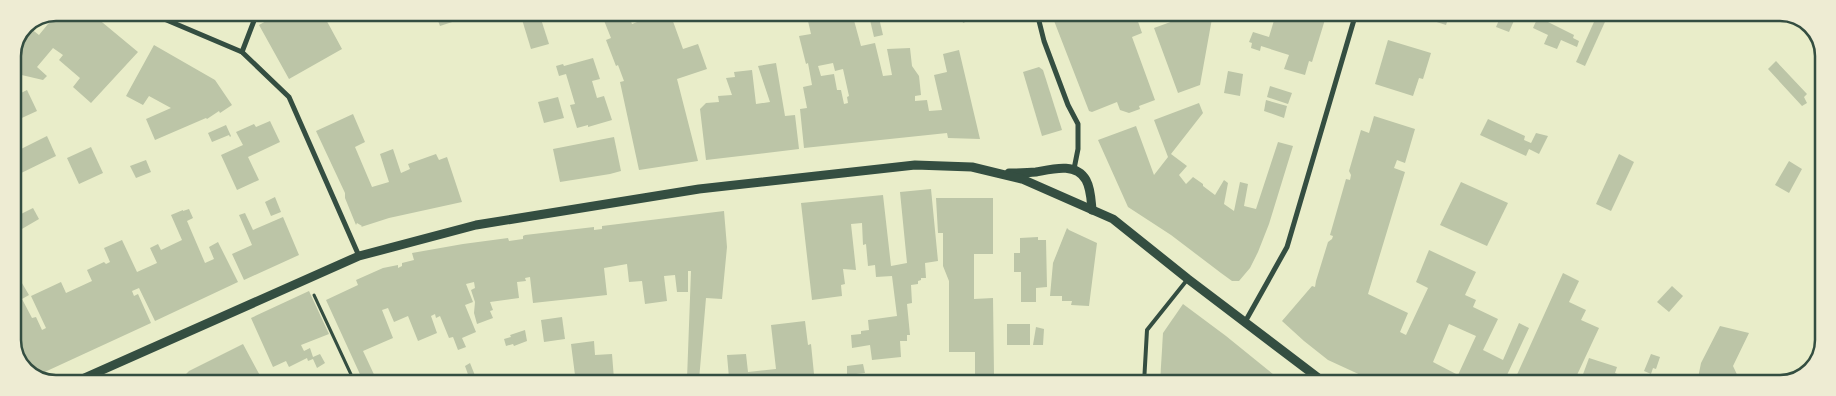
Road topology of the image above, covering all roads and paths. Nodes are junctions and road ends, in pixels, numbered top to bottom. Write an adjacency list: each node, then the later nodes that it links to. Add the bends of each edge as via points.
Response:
1 (171, 21): 5 (street)
2 (255, 21): 5 (street)
3 (1039, 21): 6 (street, via 1068,105 1078,124)
4 (1354, 21): 12 (street, via 1287,247)
5 (242, 52): 9 (street, via 289,97)
6 (1074, 169): 7 (street); 8 (street, via 1085,179)
7 (999, 174): 8 (street, via 1022,179); 9 (street, via 972,167 915,165 698,189 476,225)
8 (1092, 210): 11 (street, via 1113,219)
9 (359, 256): 10 (street)
10 (307, 279): 13 (street); 14 (path)
11 (1188, 279): 12 (street); 15 (lane, via 1147,330)
12 (1245, 322): 16 (street)
13 (91, 375)
14 (351, 375)
15 (1144, 375)
16 (1315, 375)

